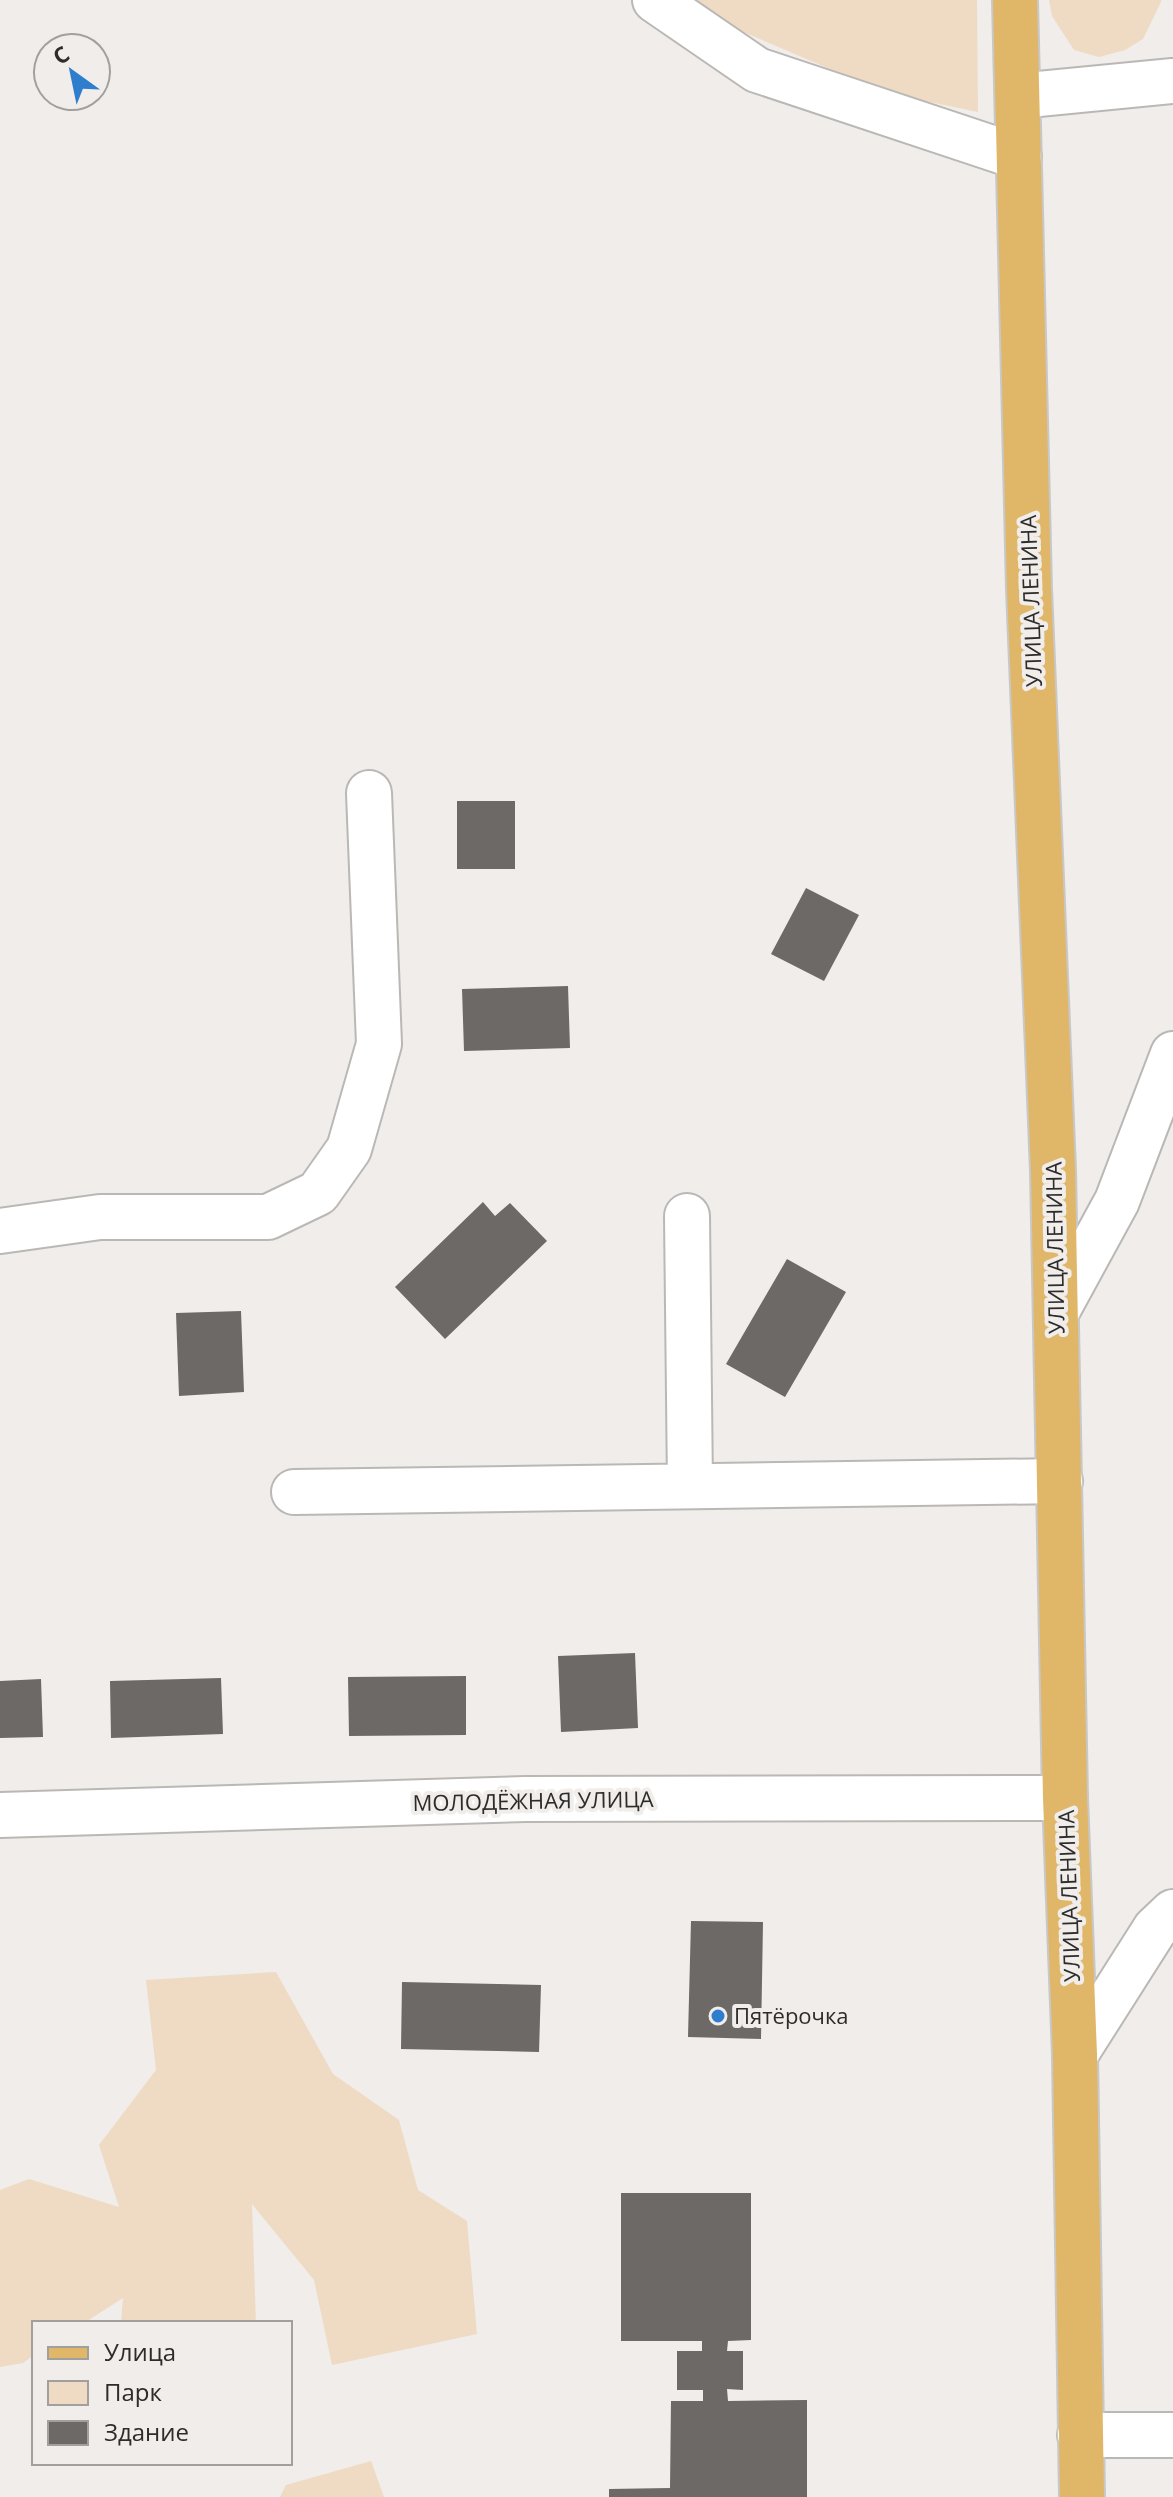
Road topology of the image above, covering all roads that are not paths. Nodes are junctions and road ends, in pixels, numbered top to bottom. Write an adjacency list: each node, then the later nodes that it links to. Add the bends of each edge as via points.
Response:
1 (655, 0): 5 (street, via 757,70)
2 (1015, 0): 4 (main road, УЛИЦА ЛЕНИНА)
3 (1173, 81): 4 (street)
4 (1018, 96): 5 (main road, УЛИЦА ЛЕНИНА)
5 (1019, 157): 10 (main road, УЛИЦА ЛЕНИНА, via 1029,589)
6 (369, 793): 9 (street, via 379,1044 349,1149 318,1193 268,1217 100,1217)
7 (1173, 1054): 10 (street, via 1117,1201)
8 (687, 1216): 12 (street)
9 (0, 1231)
10 (1057, 1311): 11 (main road, УЛИЦА ЛЕНИНА)
11 (1060, 1481): 12 (street); 14 (main road, УЛИЦА ЛЕНИНА)
12 (690, 1486): 13 (street)
13 (294, 1492)
14 (1065, 1798): 15 (street, МОЛОДЁЖНАЯ УЛИЦА, via 525,1799); 17 (main road, УЛИЦА ЛЕНИНА)
15 (0, 1815)
16 (1173, 1912): 17 (street, via 1155,1929)
17 (1075, 2055): 18 (main road, УЛИЦА ЛЕНИНА)
18 (1080, 2435): 19 (street); 20 (main road, УЛИЦА ЛЕНИНА)
19 (1173, 2435)
20 (1082, 2497)

